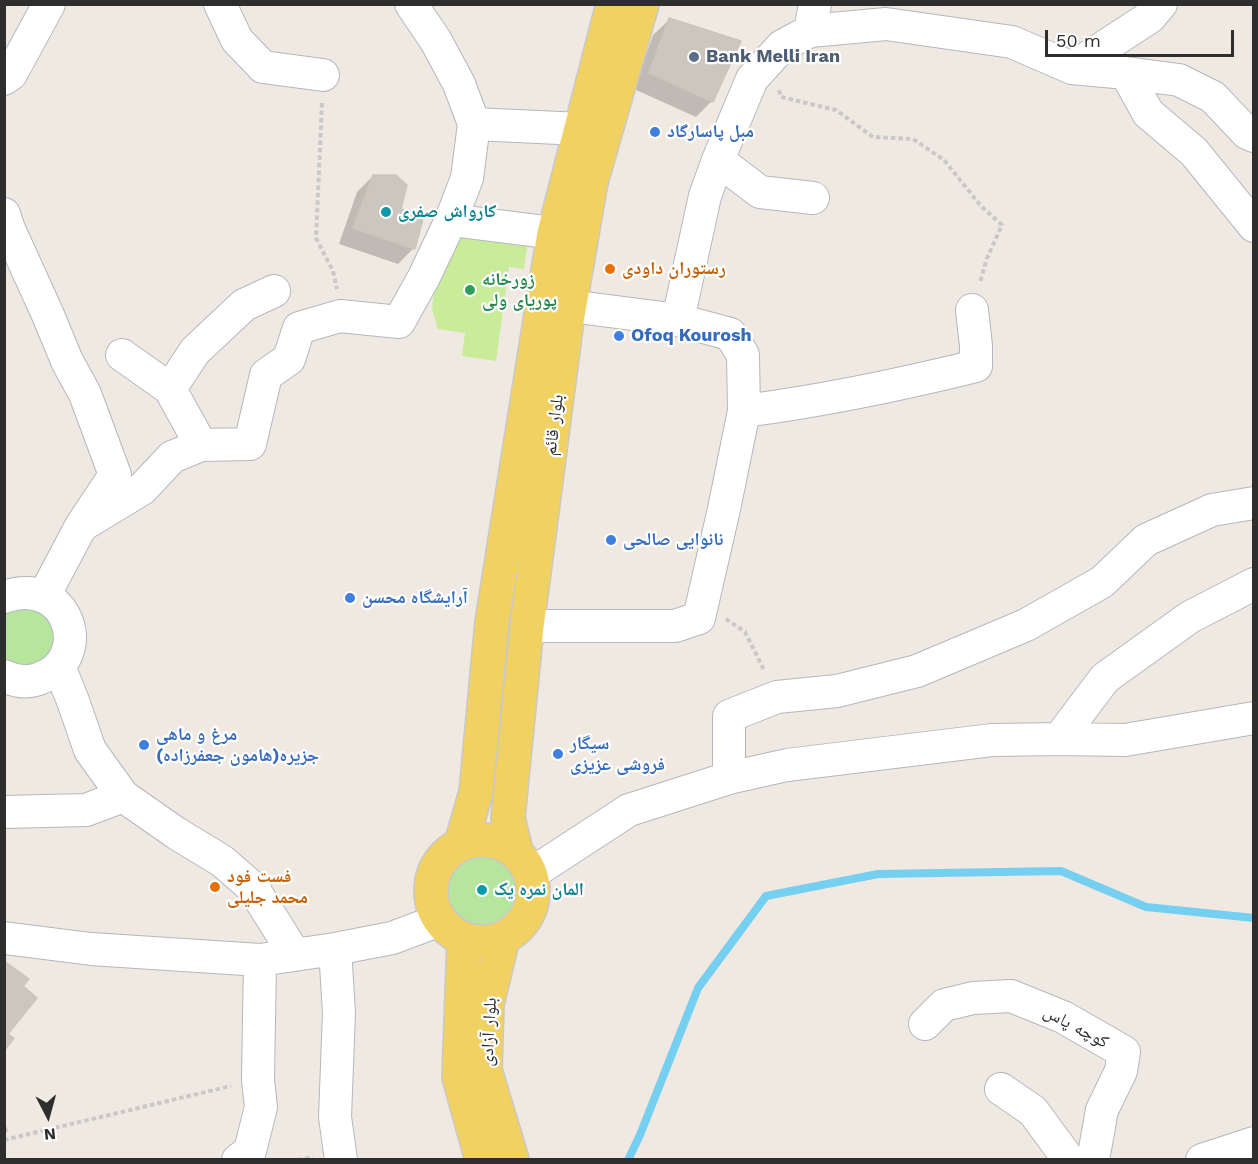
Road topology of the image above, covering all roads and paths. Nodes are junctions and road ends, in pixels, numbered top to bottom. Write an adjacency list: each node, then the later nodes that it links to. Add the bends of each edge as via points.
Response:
1 (220, 4): 11 (street, via 237,40 264,67)
2 (411, 4): 13 (street, via 459,84)
3 (613, 4): 15 (main road, بلوار قائم)
4 (642, 4): 15 (main road, بلوار قائم)
5 (1161, 4): 9 (street, via 1150,17)
6 (45, 8): 12 (street)
7 (812, 18): 8 (street); 9 (street, via 1012,42)
8 (770, 60): 16 (street, via 753,79); 24 (path, via 781,97 836,110 873,136 914,139 944,160 981,206 1002,225 987,258)
9 (1072, 68): 10 (street)
10 (1126, 73): 14 (street, via 1179,80 1213,97 1246,134); 20 (street, via 1148,113 1194,152)
11 (323, 75): 25 (path, via 316,238 333,271 340,302)
12 (4, 79)
13 (474, 124): 15 (street); 19 (street, via 467,178)
14 (1254, 136)
15 (585, 144): 21 (main road, بلوار قائم); 23 (main road, بلوار قائم, via 591,182)
16 (718, 160): 17 (street, via 760,192); 26 (street, via 705,196)
17 (813, 198)
18 (4, 214): 32 (street, via 67,360 86,394 115,475)
19 (452, 220): 21 (street); 25 (street, via 399,322)
20 (1254, 226)
21 (554, 233): 46 (main road, بلوار قائم, via 492,622 476,792)
22 (274, 291): 28 (street, via 244,305 195,351)
23 (570, 306): 26 (street); 37 (main road, بلوار قائم)
24 (972, 310): 29 (street, via 976,366 801,404)
25 (351, 316): 30 (street, via 299,328 289,359 266,375 250,444)
26 (678, 320): 29 (street, via 730,334 743,355)
27 (122, 355): 28 (street)
28 (170, 389): 30 (street)
29 (744, 411): 36 (street)
30 (201, 445): 32 (street, via 172,457 142,489)
31 (1254, 503): 40 (street, via 1212,510 1146,540 1102,582 1026,625 916,670 837,691)
32 (81, 526): 34 (street)
33 (1254, 584): 42 (street, via 1190,616 1105,678)
34 (44, 596): 35 (street, via 31,592); 38 (street, via 56,604 69,627 70,641)
35 (4, 597)
36 (699, 618): 37 (street, via 675,626); 40 (path, via 727,619 745,632)
37 (527, 626): 47 (main road, بلوار قائم, via 507,818)
38 (59, 666): 39 (street, via 35,680); 44 (street, via 90,750)
39 (4, 676)
40 (777, 697): 43 (street, via 729,716)
41 (1254, 718): 42 (street, via 1125,740)
42 (1059, 739): 43 (street, via 992,740 787,765)
43 (729, 778): 47 (street, via 629,810)
44 (123, 796): 45 (street, via 86,810); 52 (street, via 222,861 253,888)
45 (4, 812)
46 (461, 844): 47 (main road, via 491,840); 48 (main road, via 439,864 431,892 434,907)
47 (524, 863): 50 (main road, via 534,890 532,904 526,919)
48 (452, 929): 50 (main road, via 476,942); 51 (street); 55 (main road, بلوار آزادی)
49 (4, 938): 53 (street, via 91,949)
50 (503, 938): 55 (main road, بلوار آزادی)
51 (335, 949): 52 (street); 61 (street, via 339,1013 335,1117)
52 (295, 955): 53 (street)
53 (260, 960): 56 (street)
54 (925, 1024): 65 (street, کوچه پاس, via 944,1005 973,998 1011,996 1063,1017 1124,1052 1121,1071 1102,1110)
55 (472, 1074): 62 (main road, بلوار آزادی); 63 (main road, بلوار آزادی)
56 (258, 1080): 58 (path); 60 (street, via 261,1107 250,1151)
57 (1001, 1089): 64 (street, via 1033,1112)
58 (4, 1140)
59 (1254, 1143): 66 (street)
60 (238, 1160)
61 (341, 1160)
62 (482, 1160)
63 (512, 1160)
64 (1069, 1160)
65 (1094, 1160)
66 (1202, 1160)

